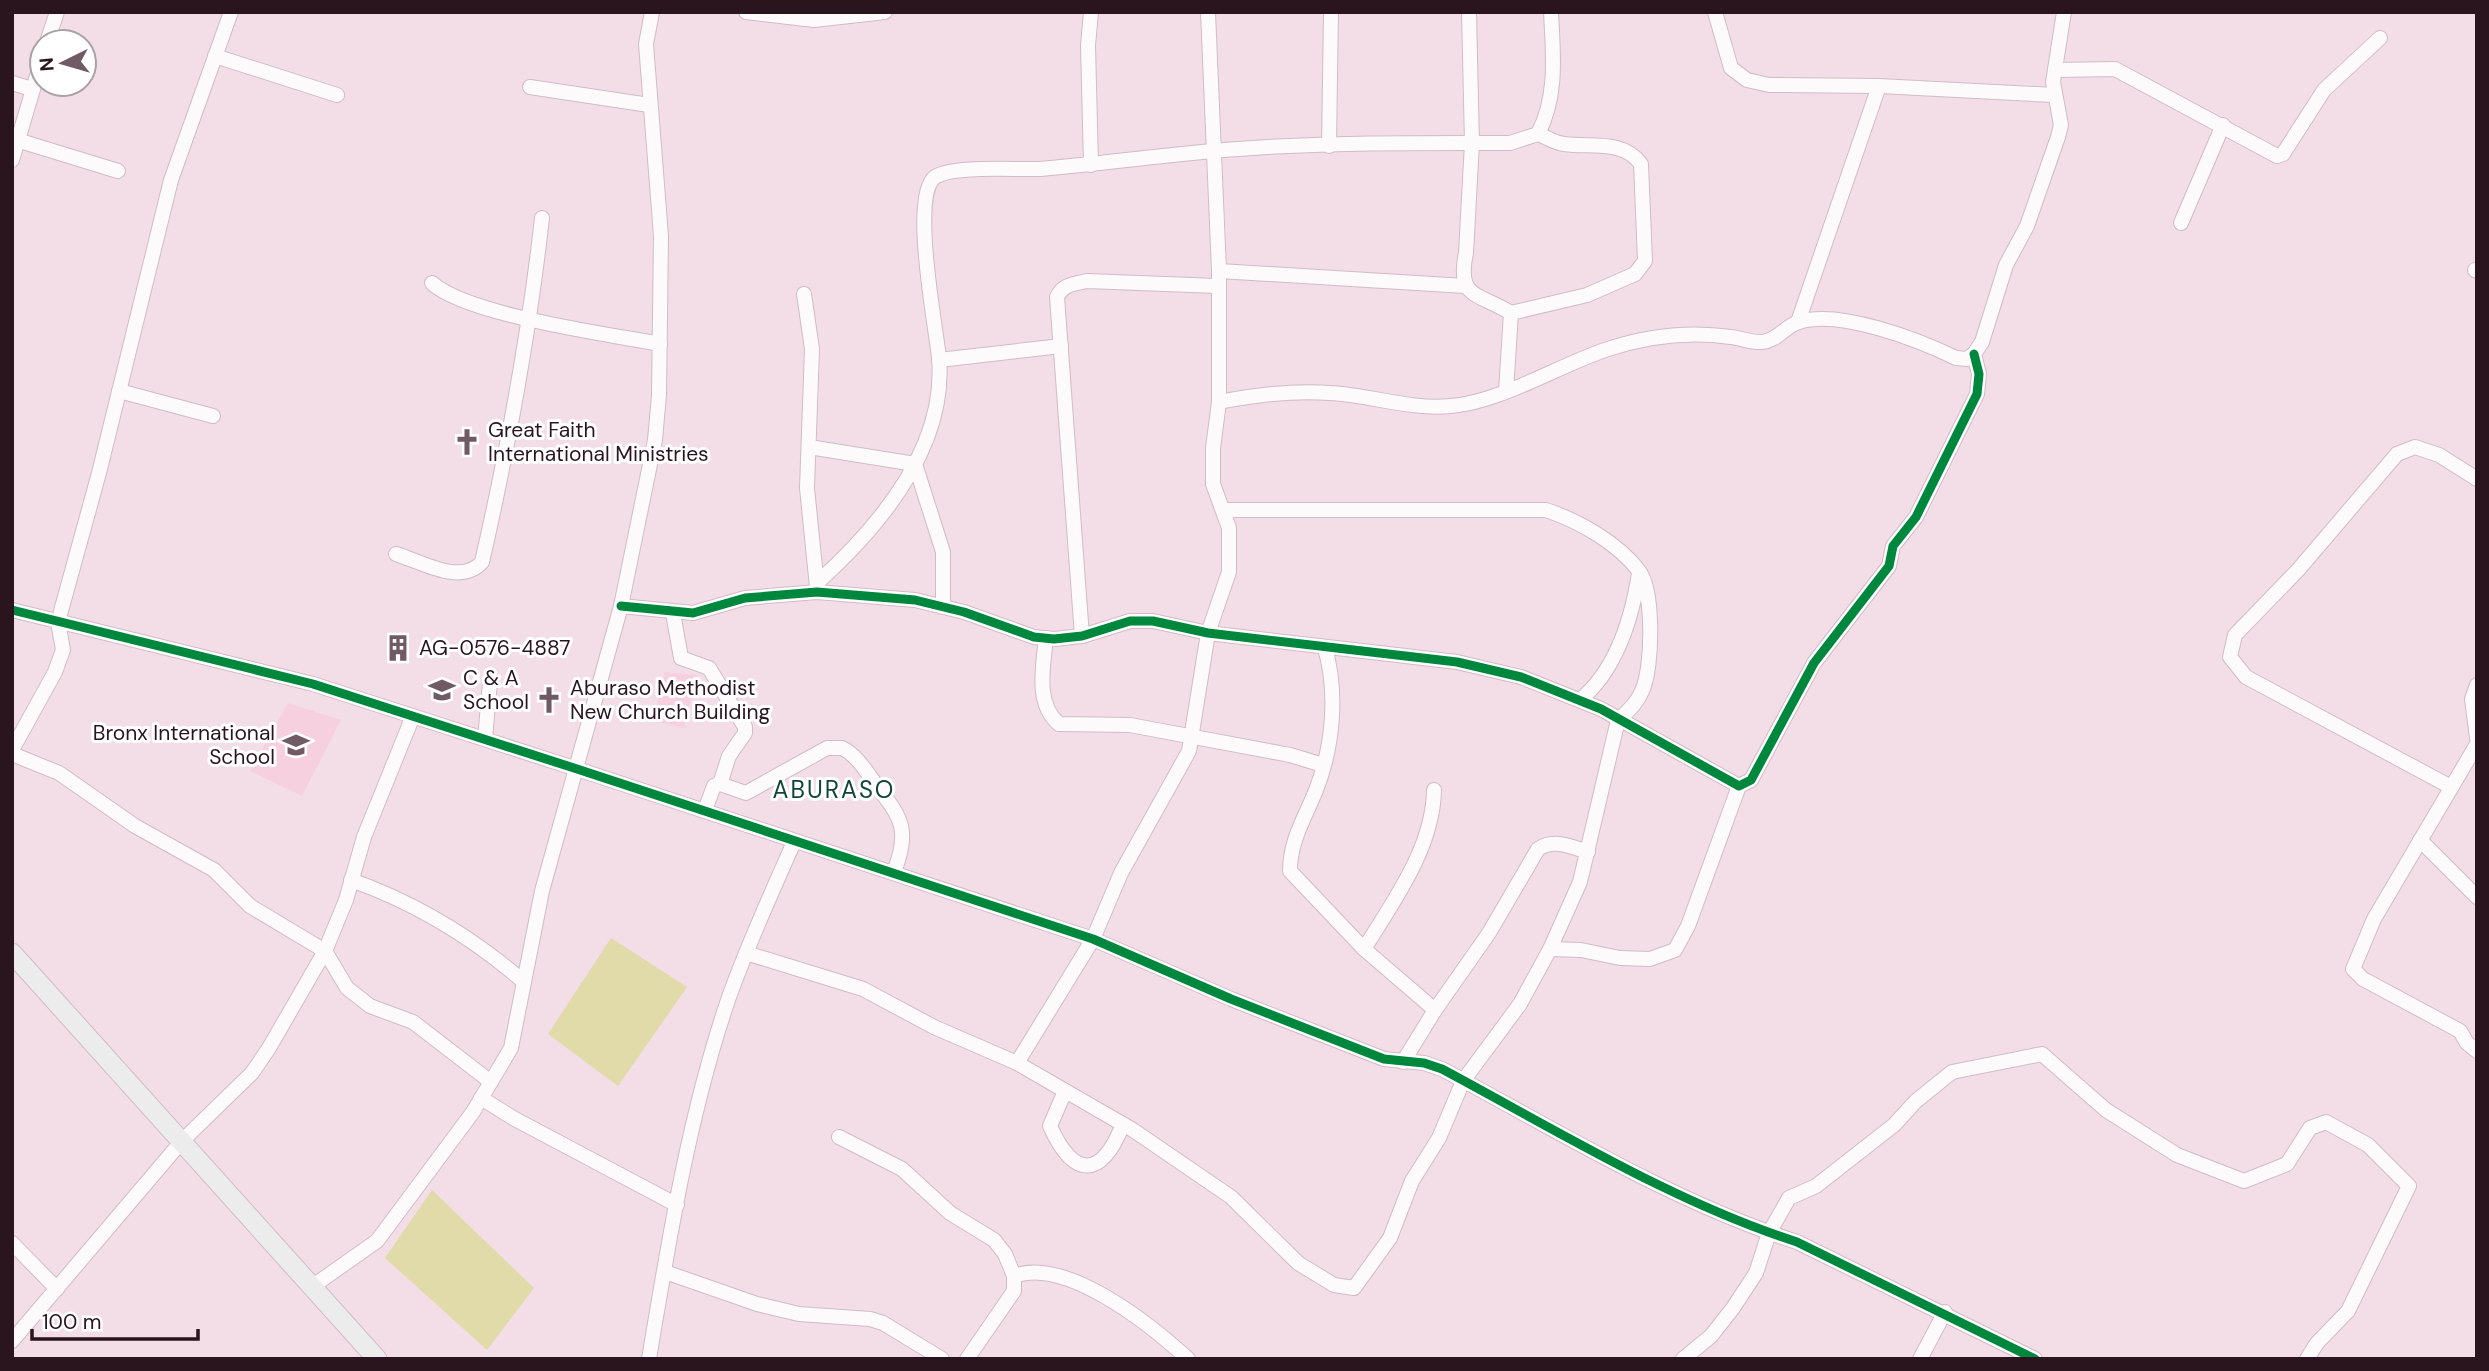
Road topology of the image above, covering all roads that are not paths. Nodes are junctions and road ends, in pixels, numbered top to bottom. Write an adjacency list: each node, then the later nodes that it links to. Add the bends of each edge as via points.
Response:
1 (231, 12): 13 (street)
2 (652, 12): 20 (street, via 646,44)
3 (746, 12): 4 (street, via 814,20)
4 (885, 12)
5 (1091, 12): 28 (street)
6 (1208, 12): 26 (street)
7 (1331, 12): 25 (street)
8 (1469, 12): 24 (street)
9 (1551, 12): 22 (street, via 1553,76 1549,112)
10 (1715, 12): 15 (street, via 1731,68 1747,80 1769,85)
11 (2064, 12): 14 (street)
12 (2380, 38): 21 (street, via 2324,90 2281,155)
13 (215, 56): 17 (street); 44 (street, via 171,180)
14 (2055, 70): 18 (street); 21 (street, via 2115,69)
15 (1879, 86): 18 (street); 39 (street)
16 (530, 87): 20 (street)
17 (337, 94)
18 (2054, 95): 42 (street, via 2061,125 2058,137)
19 (30, 98): 23 (street)
20 (649, 105): 40 (street, via 661,236)
21 (2223, 125): 31 (street)
22 (1538, 134): 24 (street, via 1510,143); 37 (street, via 1561,144 1621,148 1634,154 1641,164 1645,261 1635,274 1587,295)
23 (20, 141): 27 (street); 29 (street)
24 (1472, 143): 25 (street); 35 (street)
25 (1329, 146): 26 (street)
26 (1216, 150): 28 (street); 32 (street)
27 (12, 160)
28 (1091, 165): 43 (street, via 956,170 934,177 926,192 925,246)
29 (118, 171)
30 (542, 218): 38 (street)
31 (2181, 223)
32 (1219, 271): 34 (street); 35 (street)
33 (432, 283): 38 (street, via 445,295)
34 (1217, 286): 41 (street, via 1102,280 1068,285 1057,297); 46 (street)
35 (1465, 286): 37 (street, via 1472,295)
36 (804, 294): 48 (street, via 812,349)
37 (1511, 313): 45 (street)
38 (531, 318): 40 (street); 52 (street, via 482,562 474,572 459,574)
39 (1798, 322): 42 (street, via 1860,322 1956,358); 45 (street, via 1762,342 1670,334 1645,339)
40 (660, 344): 55 (street, via 655,440)
41 (1061, 346): 43 (street); 61 (street)
42 (1974, 354): 77 (street, via 1977,394 1916,517 1893,546 1889,566 1830,638 1752,780)
43 (939, 360): 49 (street, via 937,412)
44 (119, 391): 47 (street); 59 (street)
45 (1506, 391): 46 (street, via 1453,407 1400,405 1329,393 1263,394)
46 (1219, 401): 51 (street, via 1213,484)
47 (213, 416)
48 (809, 447): 49 (street); 54 (street, via 807,488)
49 (915, 464): 54 (street, via 888,508); 56 (street, via 943,552)
50 (2477, 479): 78 (street, via 2439,455 2415,447 2397,454 2298,570 2235,635 2230,657 2246,677)
51 (1223, 510): 53 (street, via 1546,510 1572,519); 60 (street, via 1229,528 1229,572)
52 (396, 554)
53 (1639, 572): 66 (street, via 1633,612 1623,635 1592,690); 68 (street, via 1646,583 1649,667 1642,691)
54 (817, 587): 56 (street); 58 (street, via 745,598 693,613)
55 (621, 606): 58 (street); 75 (street)
56 (943, 607): 62 (street)
57 (12, 610): 59 (street)
58 (673, 612): 76 (street, via 681,659 709,668 744,727)
59 (58, 622): 67 (street, via 313,684); 73 (street, via 62,650 55,672)
60 (1208, 633): 61 (street, via 1130,621); 63 (street); 69 (street)
61 (1082, 636): 62 (street)
62 (1046, 638): 69 (street, via 1046,710 1059,724 1130,725)
63 (1325, 648): 66 (street, via 1488,667); 74 (street, via 1332,690)
64 (490, 682): 71 (street)
65 (2477, 685): 70 (street, via 2472,699)
66 (1580, 700): 68 (street)
67 (413, 716): 71 (street); 85 (street, via 363,837)
68 (1618, 720): 77 (street); 83 (street)
69 (1191, 738): 74 (street); 87 (street, via 1189,751 1121,873)
70 (2477, 738)
71 (485, 739): 75 (street)
72 (2477, 744): 78 (street)
73 (12, 752): 90 (street, via 59,773 135,826 214,870 266,918)
74 (1323, 765): 88 (street, via 1290,851 1290,871)
75 (574, 768): 80 (street); 93 (street)
76 (720, 784): 80 (street, via 714,786); 84 (street, via 746,793 827,748 847,750 899,816 904,840)
77 (1739, 786): 89 (street, via 1675,950 1650,959)
78 (2451, 787): 81 (street)
79 (1434, 790): 88 (street, via 1433,813 1419,855)
80 (705, 810): 82 (street)
81 (2420, 840): 86 (street); 95 (street, via 2374,919 2353,969 2363,979 2460,1031)
82 (794, 842): 84 (street); 92 (street)
83 (1588, 852): 89 (street); 94 (street, via 1559,844 1538,849 1489,933)
84 (894, 873): 87 (street)
85 (351, 880): 90 (street); 93 (street, via 443,921 488,950)
86 (2477, 897)
87 (1093, 939): 96 (street, via 1231,999 1384,1059); 97 (street)
88 (1364, 949): 94 (street)
89 (1550, 949): 98 (street, via 1520,1004)
90 (325, 951): 99 (street, via 347,988 370,1006 413,1022); 104 (street, via 253,1073)
91 (12, 953): 104 (street)
92 (746, 953): 97 (street, via 863,989 934,1027); 105 (street, via 708,1070)
93 (524, 982): 99 (street, via 511,1048)
94 (1435, 1010): 96 (street)
95 (2477, 1051)
96 (1403, 1062): 98 (street, via 1424,1063)
97 (1017, 1063): 100 (street)
98 (1464, 1081): 102 (street, via 1439,1138 1412,1181 1390,1238 1354,1288 1334,1286 1298,1263 1246,1209); 106 (street, via 1626,1168)
99 (491, 1082): 101 (street)
100 (1065, 1091): 102 (street); 102 (street, via 1050,1126 1056,1144 1079,1164 1094,1166 1104,1161)
101 (481, 1098): 105 (street); 110 (street, via 377,1241)
102 (1123, 1124)
103 (839, 1137): 109 (street, via 902,1170 950,1213 994,1240)
104 (182, 1141): 110 (street); 111 (street)
105 (677, 1205): 108 (street)
106 (1769, 1233): 112 (street); 119 (street, via 1756,1273 1733,1308 1711,1336); 122 (street, via 1789,1198 1816,1186 1952,1072 2042,1054 2106,1110 2165,1148 2244,1181 2287,1164 2309,1128 2326,1122 2368,1145 2409,1186 2348,1311)
107 (12, 1243): 111 (street)
108 (665, 1272): 115 (street); 116 (street, via 799,1314 883,1323)
109 (1014, 1276): 117 (street, via 1009,1300); 118 (street, via 1034,1272 1116,1301)
110 (313, 1286): 114 (street)
111 (57, 1289): 113 (street)
112 (1945, 1312): 120 (street); 121 (street)
113 (12, 1341)
114 (377, 1359)
115 (649, 1359)
116 (942, 1359)
117 (967, 1359)
118 (1188, 1359)
119 (1682, 1359)
120 (1920, 1359)
121 (2035, 1359)
122 (2307, 1359)

